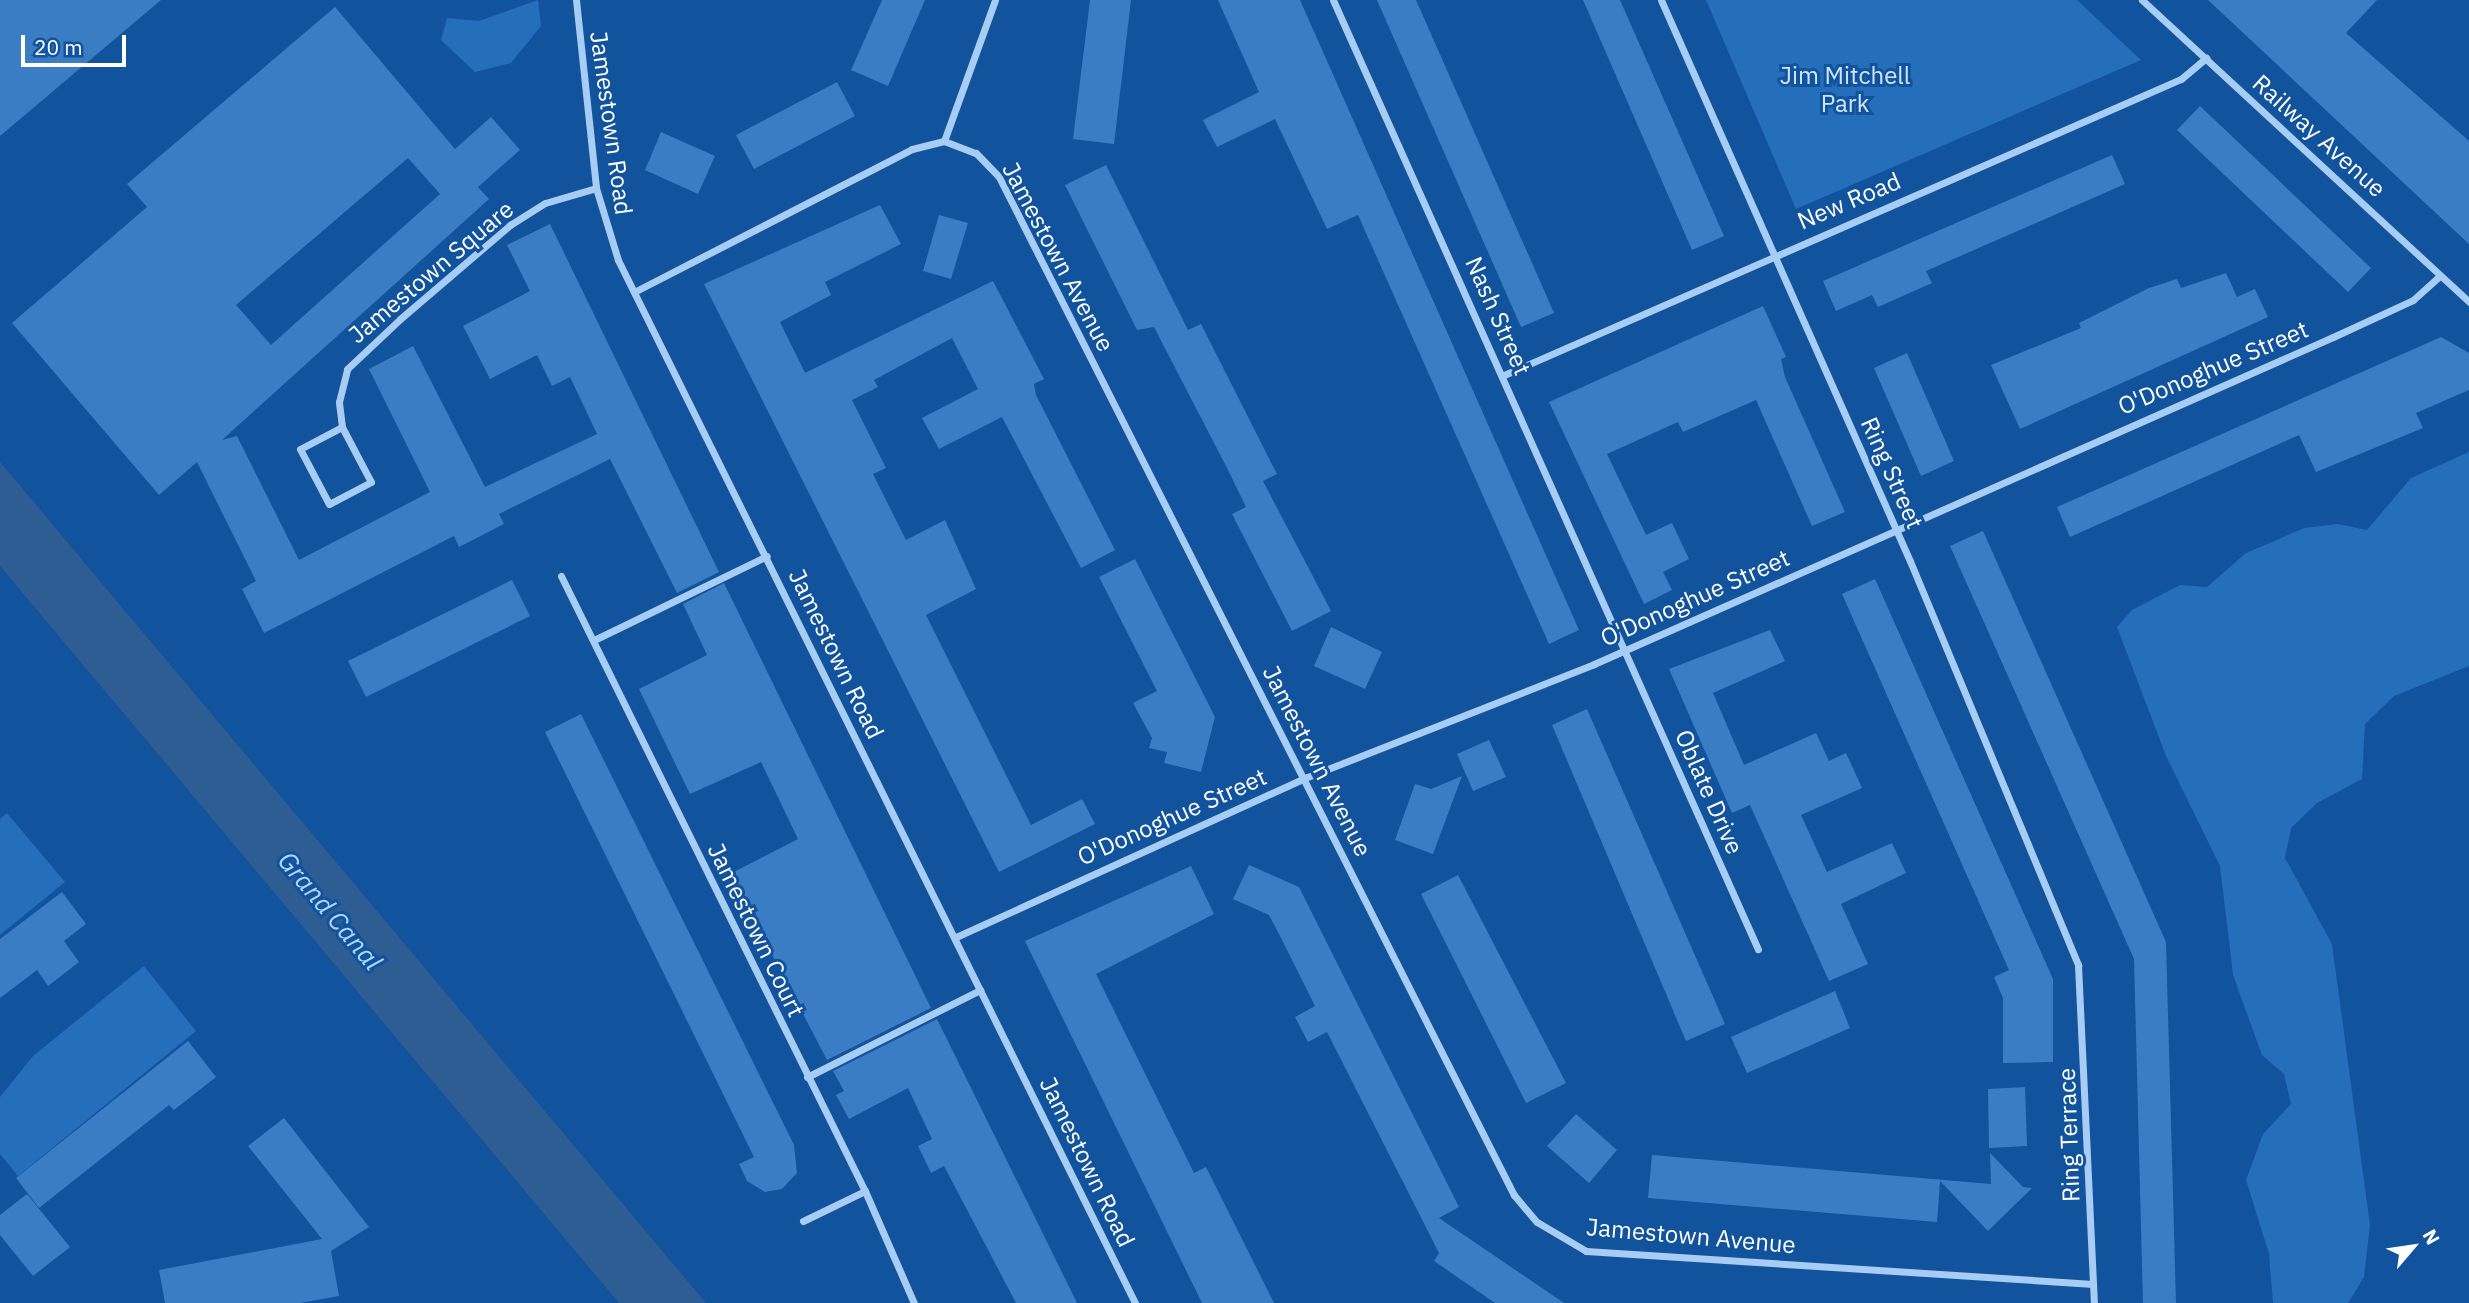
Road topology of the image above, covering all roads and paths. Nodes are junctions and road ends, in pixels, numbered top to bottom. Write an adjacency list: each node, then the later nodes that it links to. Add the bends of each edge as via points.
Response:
1 (576, 0): 8 (street, Jamestown Road)
2 (995, 0): 7 (street)
3 (1333, 0): 13 (street, Nash Street)
4 (1661, 0): 9 (street, Ring Street)
5 (2142, 0): 6 (street, Railway Avenue)
6 (2206, 58): 9 (street, New Road, via 2181,79); 10 (street, Railway Avenue)
7 (944, 141): 11 (street, via 912,149); 20 (street, Jamestown Avenue, via 976,153 999,177)
8 (596, 188): 11 (street, Jamestown Road); 14 (street, Jamestown Square, via 545,203 510,225 400,319 347,369 339,402)
9 (1775, 254): 13 (street, New Road); 15 (street, Ring Street)
10 (2440, 276): 12 (street, Railway Avenue); 15 (street, O'Donoghue Street, via 2389,312)
11 (634, 292): 16 (street, Jamestown Road)
12 (2469, 302)
13 (1504, 375): 19 (street, Nash Street)
14 (342, 427): 14 (street, Jamestown Square, via 371,482 329,504 300,449)
15 (1896, 529): 19 (street, O'Donoghue Street); 23 (street, Ring Street)
16 (767, 556): 18 (street); 21 (street, Jamestown Road)
17 (561, 576): 18 (street, Jamestown Court)
18 (594, 640): 25 (street, Jamestown Court)
19 (1625, 650): 20 (street, O'Donoghue Street); 22 (street, Oblate Drive)
20 (1305, 778): 21 (street, O'Donoghue Street); 28 (street, Jamestown Avenue, via 1514,1195 1559,1240 1586,1251)
21 (956, 937): 24 (street, Jamestown Road)
22 (1758, 949)
23 (2078, 965): 28 (street, Ring Terrace)
24 (980, 990): 25 (street); 30 (street, Jamestown Road)
25 (807, 1077): 26 (street, Jamestown Court)
26 (865, 1191): 27 (street); 29 (street, Jamestown Court)
27 (803, 1221)
28 (2093, 1284): 31 (street, Ring Terrace)
29 (914, 1303)
30 (1135, 1303)
31 (2094, 1303)

